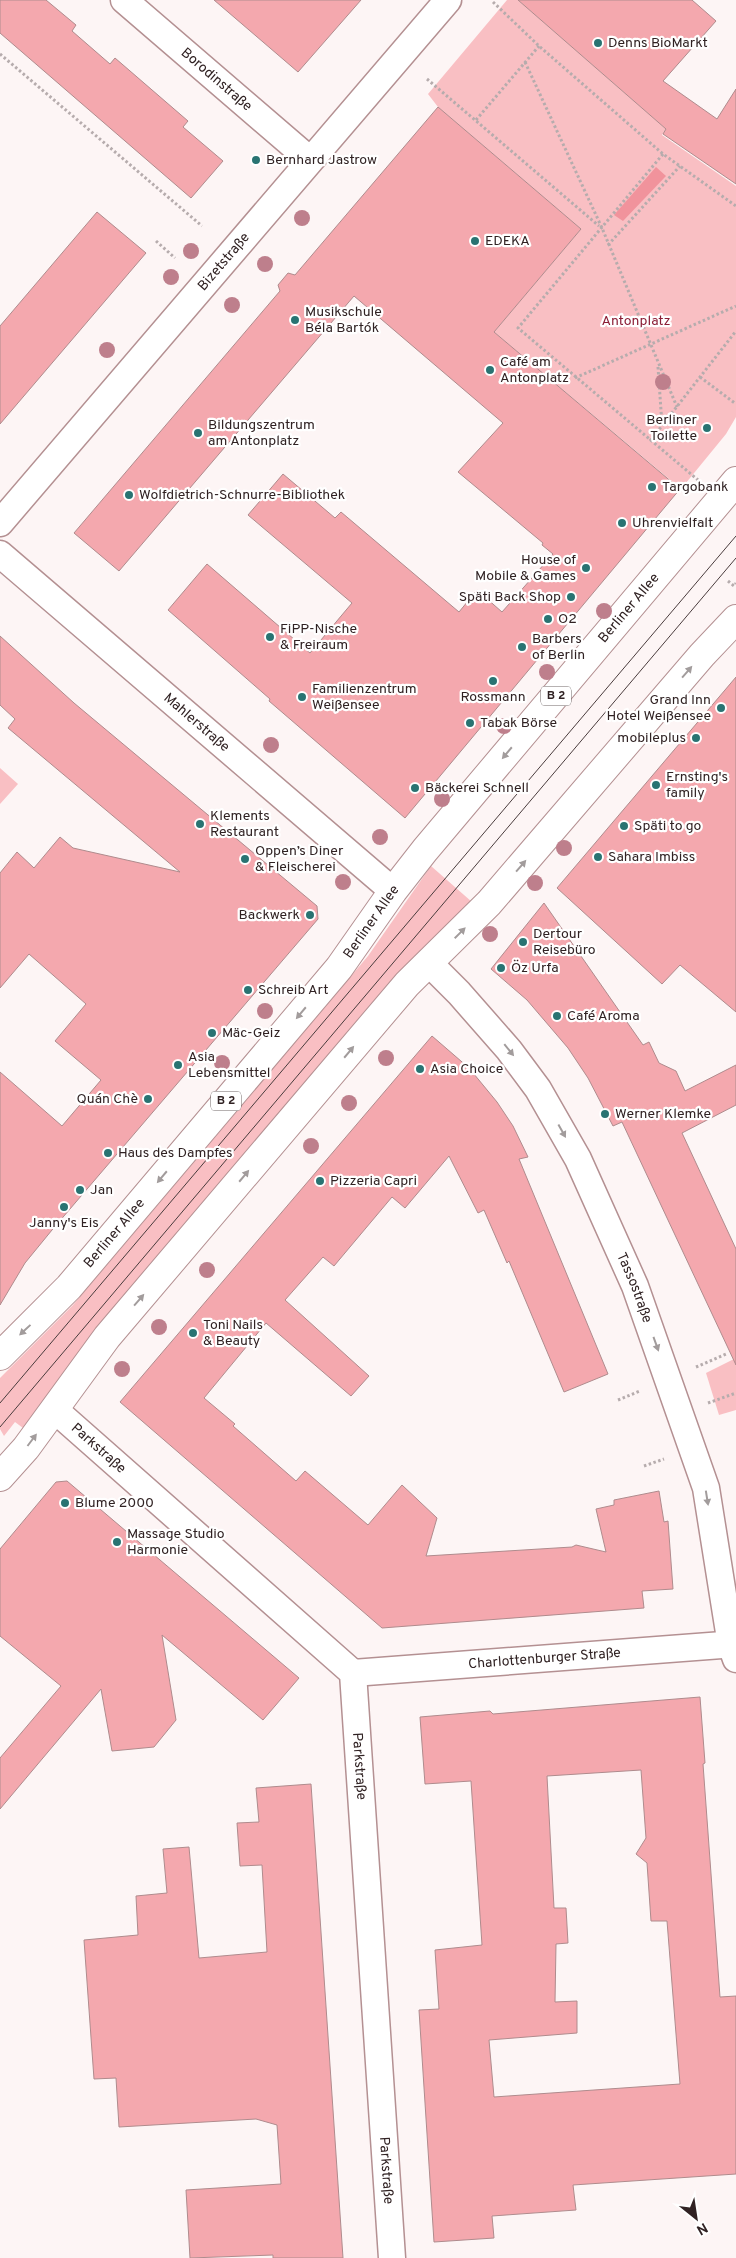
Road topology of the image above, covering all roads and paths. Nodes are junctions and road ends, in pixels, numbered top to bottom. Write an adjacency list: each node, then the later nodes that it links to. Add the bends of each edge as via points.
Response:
1 (124, 0): 10 (street, Borodinstraße)
2 (448, 0): 10 (street, Bizetstraße)
3 (493, 2): 4 (path)
4 (540, 46): 6 (path); 9 (path)
5 (0, 54): 13 (path)
6 (525, 62): 8 (path); 14 (path)
7 (427, 79): 8 (path)
8 (476, 120): 14 (path)
9 (663, 154): 11 (path); 14 (path)
10 (310, 160): 30 (street, Bizetstraße)
11 (680, 166): 12 (path); 16 (path)
12 (736, 206)
13 (202, 226)
14 (602, 228): 16 (path); 23 (path, via 518,328)
15 (156, 241): 17 (path)
16 (608, 246): 20 (path)
17 (175, 258)
18 (736, 306): 20 (path)
19 (736, 331): 22 (path)
20 (650, 345): 21 (path); 23 (path)
21 (657, 362): 25 (path); 26 (path)
22 (700, 377): 24 (path); 25 (path)
23 (575, 378): 27 (path)
24 (736, 404)
25 (677, 407): 26 (path)
26 (662, 426): 27 (path)
27 (650, 441): 29 (path)
28 (736, 481): 35 (main road, Berliner Allee / B 2, one-way to 35)
29 (702, 484)
30 (0, 523)
31 (0, 554): 35 (street, Mahlerstraße)
32 (728, 581): 33 (path, via 734,586)
33 (736, 583)
34 (736, 620): 36 (main road, one-way to 34, via 489,903 702,655)
35 (394, 890): 38 (main road, Berliner Allee / B 2, one-way to 38, via 339,968 68,1287)
36 (429, 963): 44 (main road, one-way to 36, via 107,1337 407,984); 48 (street, Tassostraße, one-way to 48, via 509,1050 538,1089 578,1159 635,1286 706,1488)
37 (726, 1354): 39 (path)
38 (0, 1356)
39 (696, 1367)
40 (647, 1388): 42 (path)
41 (736, 1393): 43 (path)
42 (618, 1400)
43 (708, 1403)
44 (55, 1410): 47 (main road, one-way to 44); 49 (street, Parkstraße)
45 (668, 1457): 46 (path)
46 (644, 1466)
47 (0, 1477)
48 (734, 1649): 49 (street, Charlottenburger Straße)
49 (353, 1673): 50 (street, Parkstraße)
50 (392, 2258)

